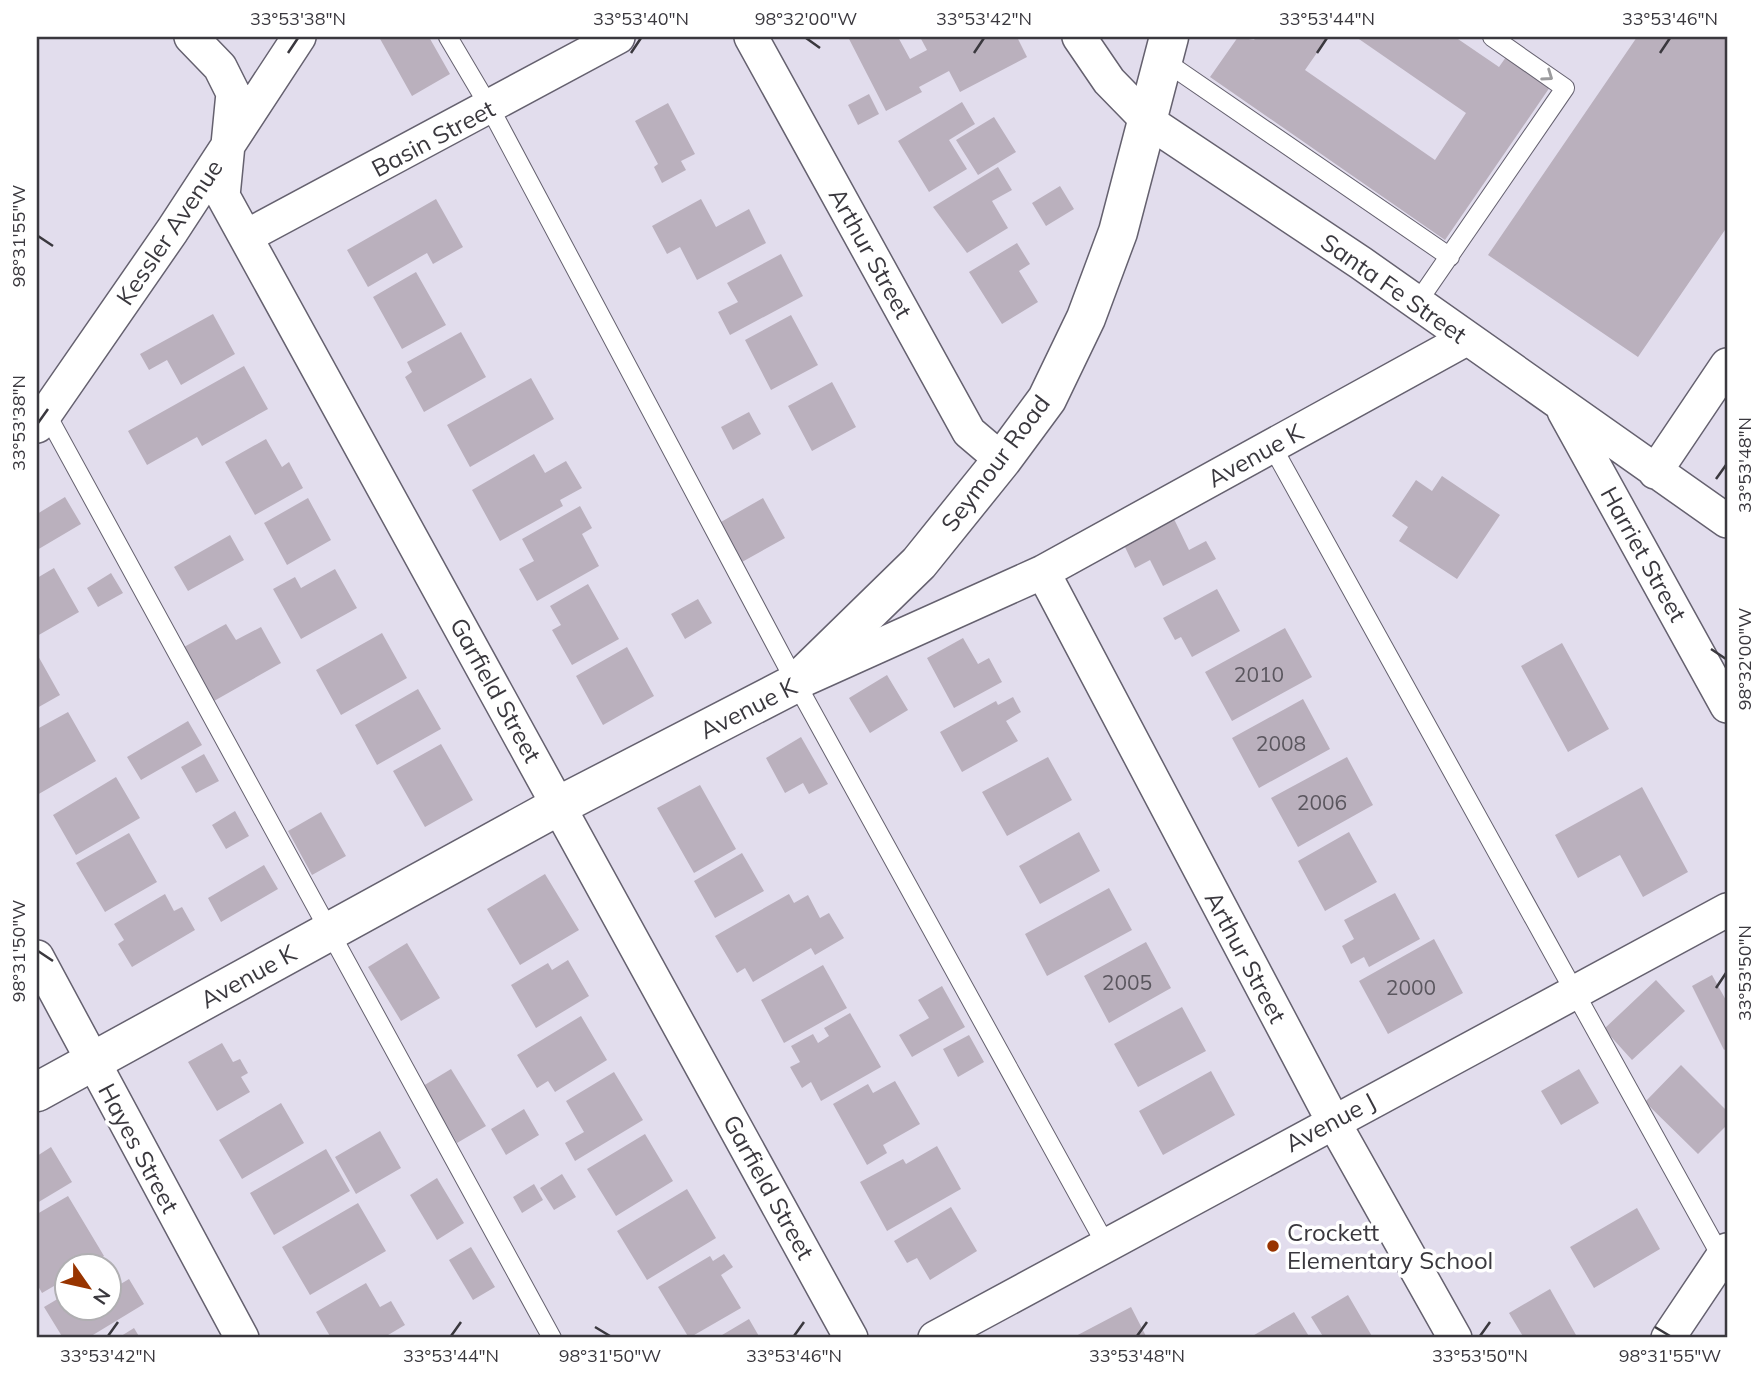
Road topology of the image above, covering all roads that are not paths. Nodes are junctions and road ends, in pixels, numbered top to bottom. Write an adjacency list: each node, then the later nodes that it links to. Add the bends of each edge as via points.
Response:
1 (191, 37): 11 (street, Garfield Street, via 220,67 233,93)
2 (299, 37): 11 (street, Kessler Avenue)
3 (448, 37): 9 (lane)
4 (618, 37): 9 (street, Basin Street)
5 (751, 37): 20 (street, Arthur Street, via 969,432)
6 (1079, 37): 10 (street, Santa Fe Street, via 1110,81)
7 (1492, 37): 13 (lane, one-way to 13, via 1565,88)
8 (1166, 48): 10 (street, Seymour Road); 13 (lane)
9 (490, 108): 12 (street, Basin Street); 24 (lane)
10 (1148, 121): 14 (street, Santa Fe Street); 20 (street, Seymour Road, via 1118,232 1086,318 1046,399)
11 (227, 143): 12 (street, Garfield Street, via 223,196); 18 (street, Kessler Avenue)
12 (247, 236): 26 (street, Garfield Street)
13 (1450, 257): 14 (lane)
14 (1417, 303): 15 (street, Santa Fe Street)
15 (1466, 339): 17 (street, Santa Fe Street); 19 (street, Avenue K)
16 (1727, 365): 21 (street)
17 (1560, 403): 21 (street, Santa Fe Street); 25 (street, Harriet Street)
18 (42, 419): 28 (lane)
19 (1272, 446): 23 (street, Avenue K); 30 (lane)
20 (1002, 460): 24 (street, Seymour Road, via 919,563)
21 (1656, 472): 22 (street, Santa Fe Street)
22 (1727, 521)
23 (1043, 572): 24 (street, Avenue K); 33 (street, Arthur Street)
24 (796, 683): 26 (street, Avenue K); 34 (lane)
25 (1727, 706)
26 (559, 805): 28 (street, Avenue K); 38 (street, Garfield Street)
27 (1727, 910): 30 (street, Avenue J)
28 (331, 931): 31 (street, Avenue K); 37 (lane)
29 (37, 957): 31 (street, Hayes Street)
30 (1575, 991): 33 (street, Avenue J); 35 (lane)
31 (92, 1062): 32 (street, Avenue K); 36 (street, Hayes Street)
32 (37, 1092)
33 (1333, 1121): 34 (street, Avenue J); 40 (street, Arthur Street)
34 (1106, 1245): 39 (street, Avenue J)
35 (1725, 1254): 41 (street)
36 (242, 1338)
37 (552, 1338)
38 (851, 1338)
39 (935, 1338)
40 (1455, 1338)
41 (1668, 1338)

